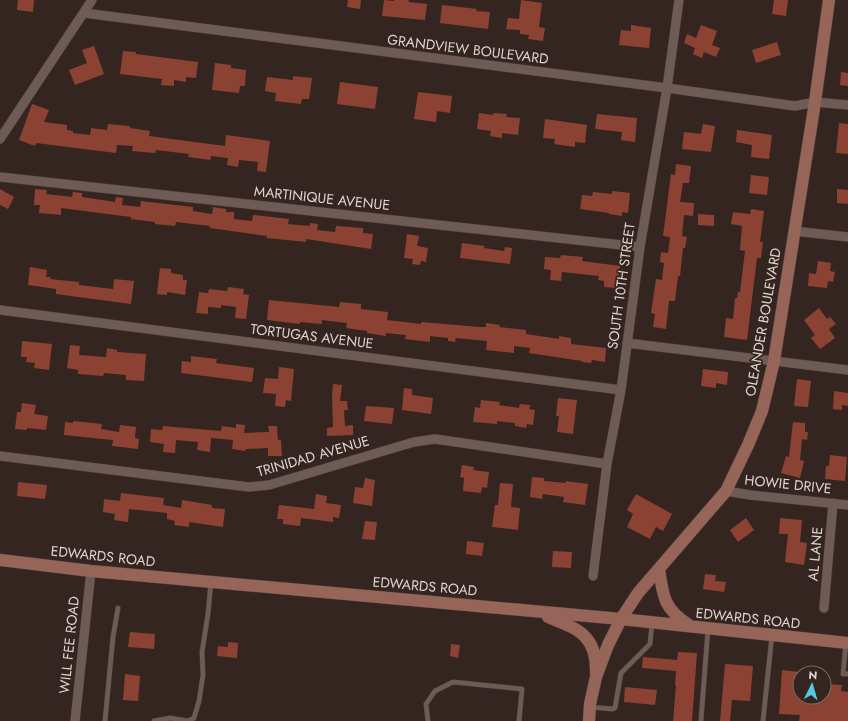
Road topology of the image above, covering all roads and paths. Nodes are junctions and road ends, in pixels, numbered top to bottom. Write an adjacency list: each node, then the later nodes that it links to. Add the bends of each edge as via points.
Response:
1 (92, 0): 4 (street)
2 (679, 0): 5 (street, SOUTH 10TH STREET)
3 (829, 0): 6 (main road, OLEANDER BOULEVARD)
4 (84, 13): 5 (street, GRANDVIEW BOULEVARD); 8 (street)
5 (667, 88): 6 (street, GRANDVIEW BOULEVARD, via 795,106); 12 (street, SOUTH 10TH STREET)
6 (815, 102): 7 (street, GRANDVIEW BOULEVARD); 10 (main road, OLEANDER BOULEVARD)
7 (848, 105)
8 (0, 139)
9 (0, 177): 12 (street, MARTINIQUE AVENUE)
10 (794, 231): 11 (street); 15 (main road, OLEANDER BOULEVARD)
11 (848, 237)
12 (640, 247): 14 (street, SOUTH 10TH STREET)
13 (0, 310): 17 (street, TORTUGAS AVENUE)
14 (627, 343): 15 (street); 17 (street, SOUTH 10TH STREET)
15 (774, 361): 16 (street); 20 (main road, OLEANDER BOULEVARD, via 762,411)
16 (848, 370)
17 (621, 390): 19 (street, SOUTH 10TH STREET)
18 (0, 456): 19 (street, TRINIDAD AVENUE, via 249,488 269,486 414,442 435,439)
19 (607, 464): 26 (street, SOUTH 10TH STREET)
20 (726, 491): 21 (street, HOWIE DRIVE); 24 (main road, OLEANDER BOULEVARD)
21 (833, 503): 22 (street, HOWIE DRIVE); 29 (street, AL LANE)
22 (848, 505)
23 (0, 560): 25 (main road, EDWARDS ROAD)
24 (659, 569): 31 (main road, OLEANDER BOULEVARD, via 638,592); 33 (main road, via 665,600 671,611)
25 (91, 571): 27 (main road, EDWARDS ROAD); 41 (street, WILL FEE ROAD)
26 (593, 576)
27 (211, 582): 30 (main road, EDWARDS ROAD); 43 (lane, via 202,652 203,675 194,718)
28 (118, 608): 42 (lane)
29 (824, 608)
30 (536, 612): 31 (main road, EDWARDS ROAD); 38 (main road, via 572,627 587,638 594,650)
31 (622, 619): 32 (main road, EDWARDS ROAD); 38 (main road, OLEANDER BOULEVARD, via 608,645)
32 (652, 623): 33 (main road, EDWARDS ROAD); 39 (lane, via 650,644 621,673 615,708)
33 (692, 627): 34 (main road, EDWARDS ROAD)
34 (708, 628): 35 (main road, EDWARDS ROAD); 40 (lane)
35 (772, 635): 36 (main road, EDWARDS ROAD); 47 (lane)
36 (847, 643): 37 (lane, via 843,674)
37 (848, 674)
38 (596, 677): 39 (main road, OLEANDER BOULEVARD)
39 (590, 707): 46 (main road, OLEANDER BOULEVARD)
40 (701, 720)
41 (75, 721)
42 (105, 721)
43 (154, 721)
44 (428, 721): 45 (lane, via 426,704 435,691 453,682 522,689)
45 (519, 721)
46 (589, 721)
47 (763, 721)

